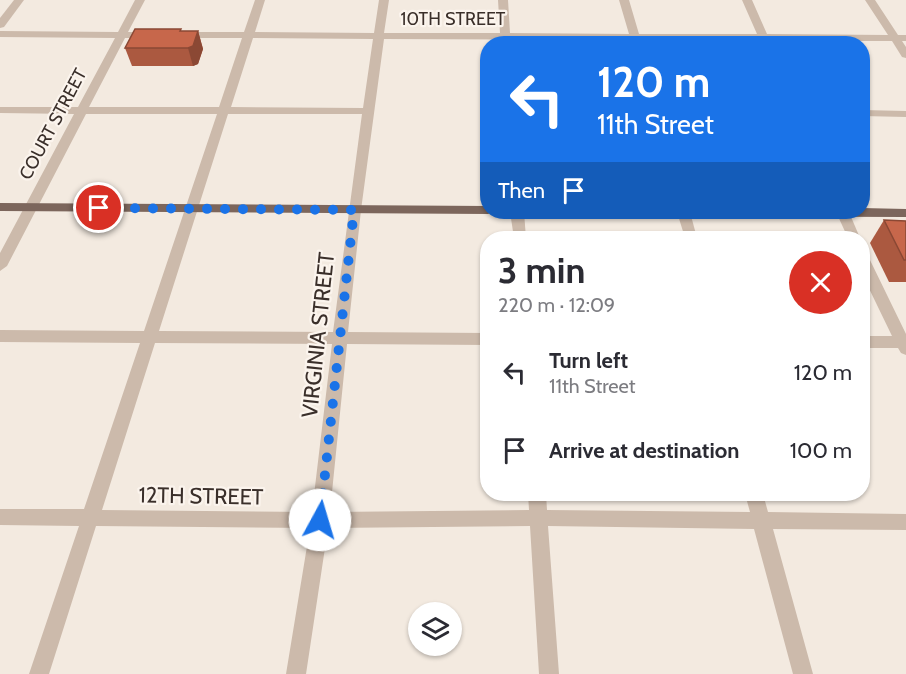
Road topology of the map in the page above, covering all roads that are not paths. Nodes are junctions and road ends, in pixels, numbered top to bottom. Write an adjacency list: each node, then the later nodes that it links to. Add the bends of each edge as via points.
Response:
1 (19, 0): 9 (street)
2 (140, 0): 11 (street, COURT STREET)
3 (260, 0): 14 (street)
4 (384, 0): 15 (street, VIRGINIA STREET)
5 (503, 0): 16 (street)
6 (624, 0): 17 (street)
7 (747, 0): 18 (street)
8 (870, 0): 20 (street)
9 (0, 25)
10 (0, 34): 11 (street)
11 (121, 34): 12 (street); 23 (street, COURT STREET)
12 (156, 35)
13 (168, 35): 14 (street, 10TH STREET)
14 (249, 35): 15 (street, 10TH STREET); 24 (street)
15 (379, 36): 16 (street, 10TH STREET); 25 (street, VIRGINIA STREET)
16 (505, 36)
17 (635, 36)
18 (763, 36)
19 (870, 38): 20 (street, 10TH STREET)
20 (901, 38): 21 (street)
21 (906, 55)
22 (0, 110): 23 (street)
23 (81, 110): 24 (street); 29 (street, COURT STREET)
24 (223, 111): 25 (street); 30 (street)
25 (369, 111): 31 (street, VIRGINIA STREET)
26 (870, 113): 27 (street)
27 (906, 114)
28 (0, 207): 29 (main road)
29 (29, 207): 30 (main road); 35 (street, COURT STREET)
30 (192, 210): 31 (main road); 38 (street)
31 (354, 210): 32 (main road); 39 (street, VIRGINIA STREET)
32 (480, 210)
33 (870, 212): 34 (main road)
34 (906, 213)
35 (0, 266)
36 (870, 274): 42 (street)
37 (0, 336): 38 (street)
38 (149, 336): 39 (street); 46 (street)
39 (341, 338): 40 (street); 49 (street, VIRGINIA STREET)
40 (480, 339)
41 (870, 342): 42 (street)
42 (905, 344)
43 (538, 501): 47 (street)
44 (756, 501): 48 (street)
45 (0, 517): 46 (street, 12TH STREET)
46 (92, 517): 49 (street, 12TH STREET); 51 (street)
47 (539, 518): 48 (street, 12TH STREET); 49 (street, 12TH STREET); 53 (street)
48 (760, 519): 50 (street, 12TH STREET); 54 (street)
49 (320, 520): 52 (street, VIRGINIA STREET)
50 (906, 522)
51 (39, 674)
52 (296, 674)
53 (549, 674)
54 (803, 674)

